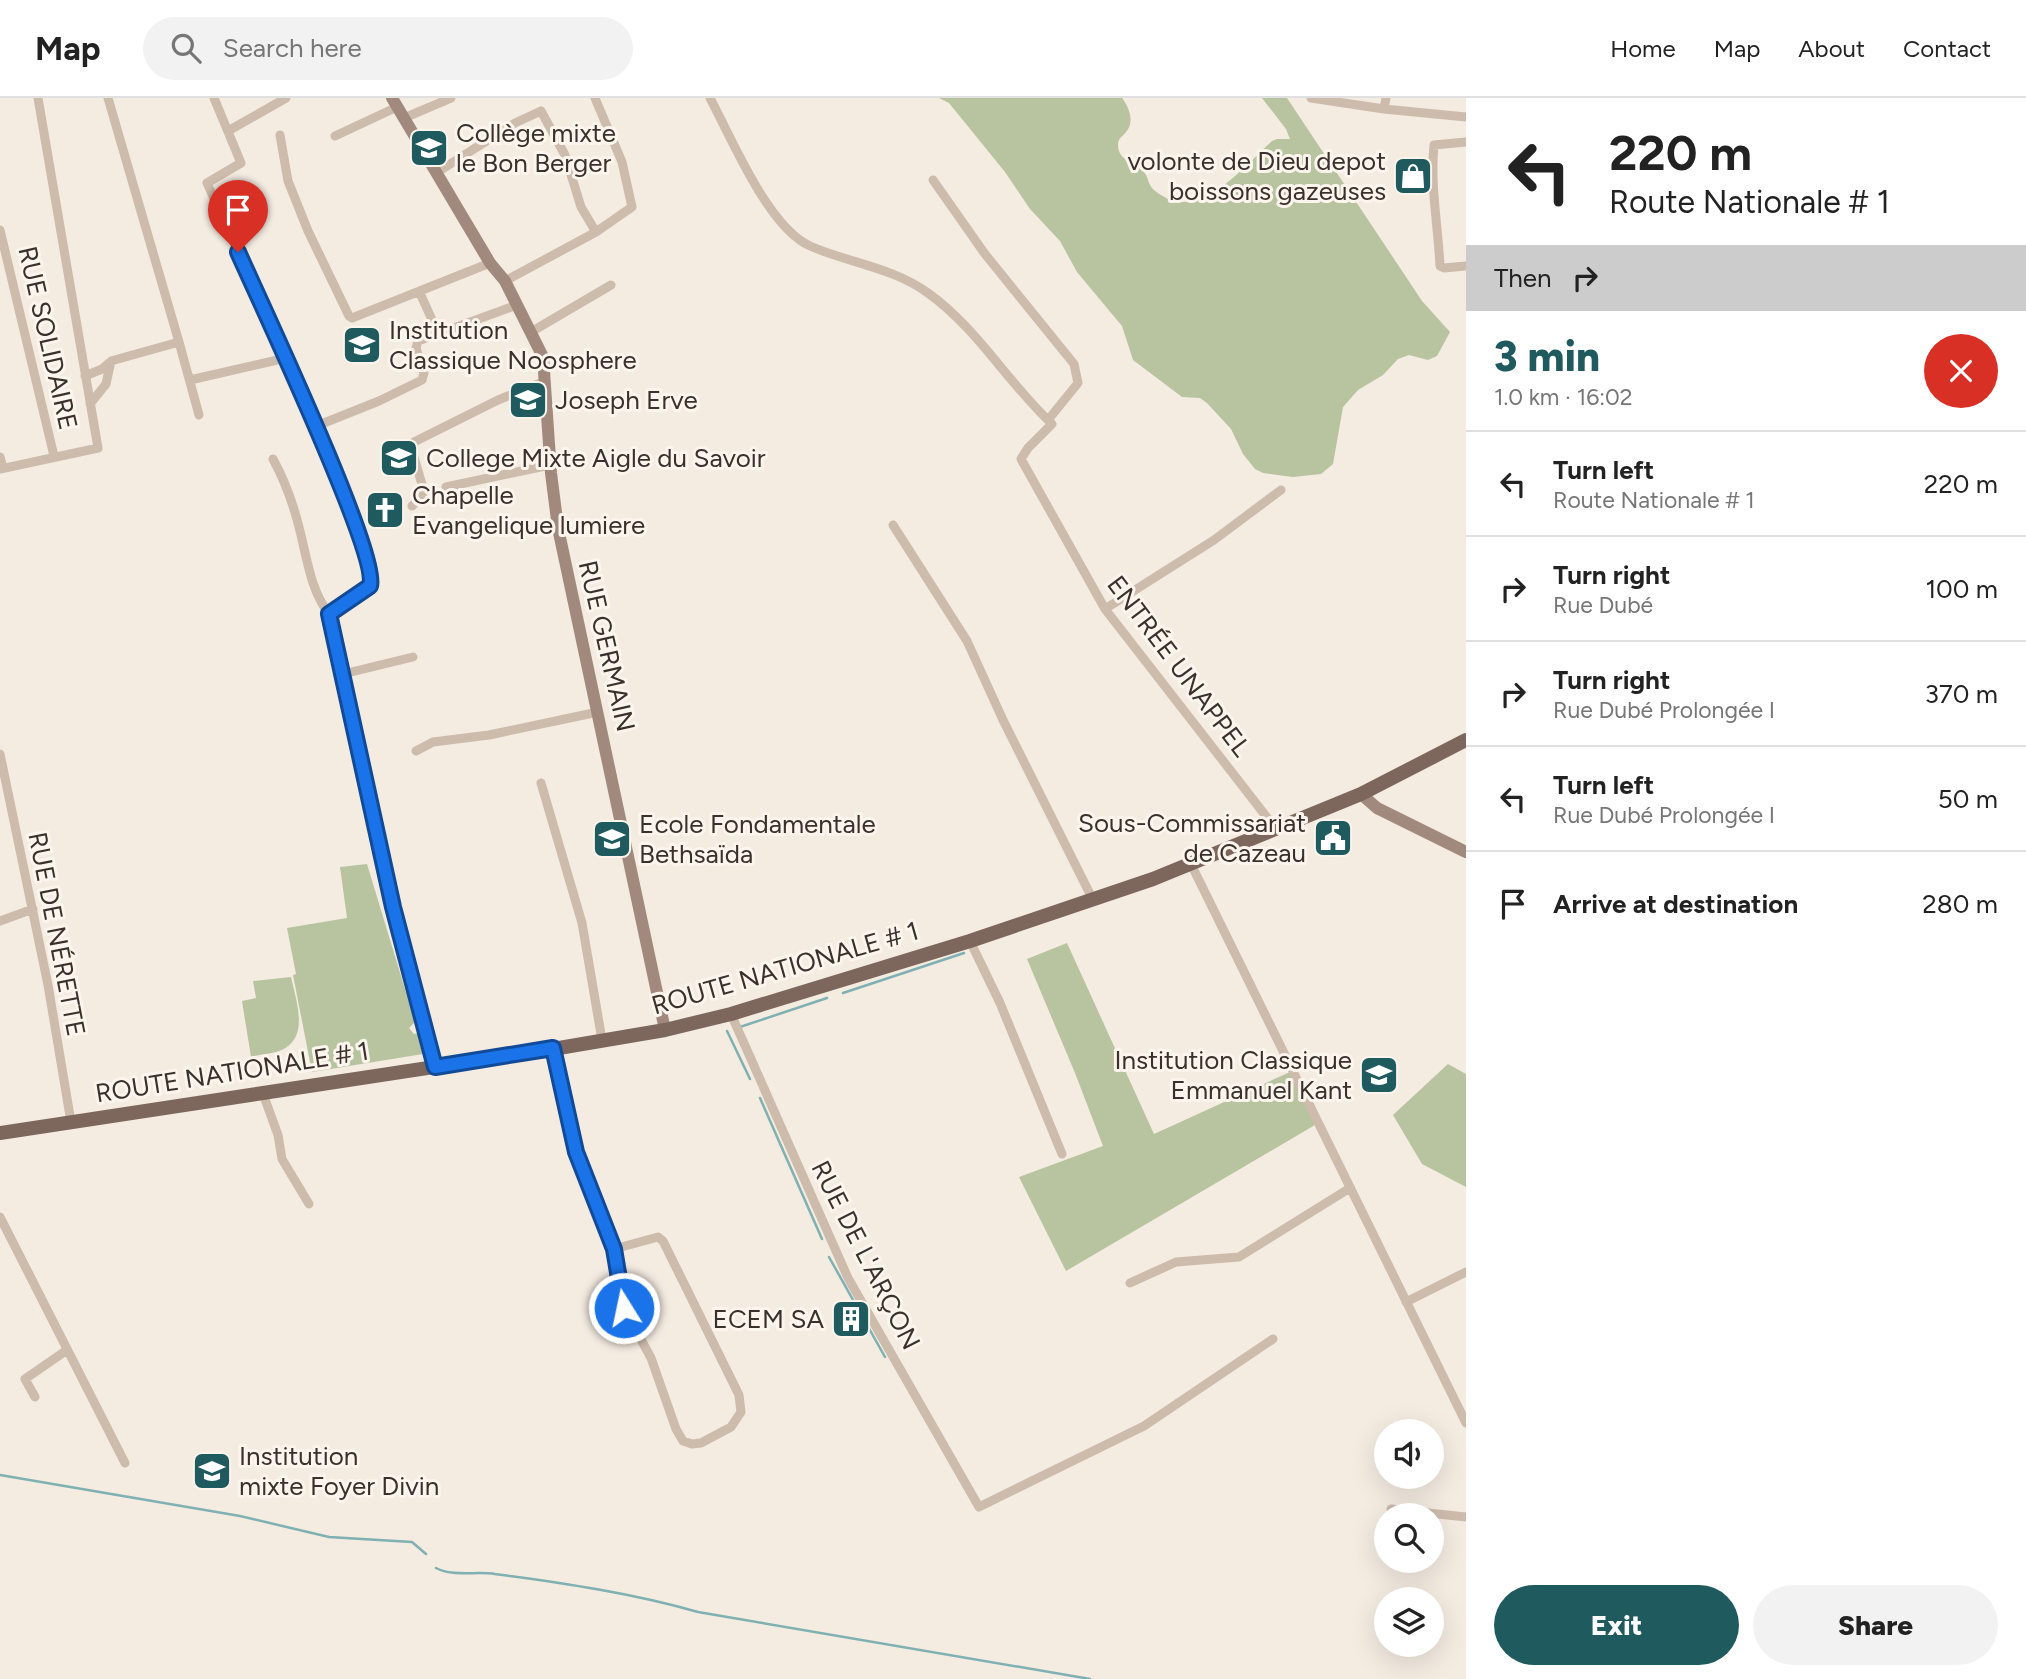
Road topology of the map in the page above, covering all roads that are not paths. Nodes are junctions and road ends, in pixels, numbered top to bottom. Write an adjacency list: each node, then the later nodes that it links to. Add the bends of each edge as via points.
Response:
1 (38, 98): 33 (street)
2 (108, 98): 30 (street)
3 (214, 98): 14 (street)
4 (286, 98): 14 (street)
5 (451, 98): 13 (street)
6 (595, 98): 21 (street, via 622,162 632,207)
7 (710, 98): 38 (street, via 784,227 811,246 881,269 929,293 988,350)
8 (1311, 98): 11 (street)
9 (1386, 98): 11 (street)
10 (395, 102): 13 (street, RUE GERMAIN); 16 (street)
11 (1384, 109): 12 (street)
12 (1466, 117)
13 (404, 118): 18 (street, RUE GERMAIN)
14 (229, 131): 31 (street, via 241,163 207,183)
15 (280, 135): 26 (street, via 288,181 349,316)
16 (335, 136)
17 (1466, 142): 23 (street, via 1434,145 1433,198 1440,266)
18 (436, 173): 21 (street, via 541,111 565,155 581,206); 22 (street, RUE GERMAIN)
19 (933, 180): 38 (street, ENTRÉE UNAPPEL, via 985,254 1074,364 1078,383)
20 (0, 230): 40 (street, RUE SOLIDAIRE)
21 (596, 232): 24 (street)
22 (490, 263): 24 (street, RUE GERMAIN); 26 (street)
23 (1466, 265)
24 (505, 281): 27 (street, RUE GERMAIN)
25 (611, 285): 28 (street)
26 (419, 291): 29 (street)
27 (517, 305): 28 (street, RUE GERMAIN); 29 (street)
28 (531, 332): 35 (street, RUE GERMAIN, via 543,357)
29 (438, 334): 39 (street, via 418,341 422,380)
30 (179, 342): 32 (street); 34 (street)
31 (286, 358): 34 (street); 39 (street)
32 (111, 361): 33 (street); 36 (street, via 106,384)
33 (85, 376): 36 (street)
34 (190, 380): 37 (street)
35 (544, 382): 43 (street, RUE GERMAIN); 47 (street, via 414,442 423,495)
36 (90, 404): 40 (street, via 98,448)
37 (199, 415)
38 (1050, 422): 49 (street, ENTRÉE UNAPPEL, via 1021,459)
39 (314, 427): 50 (street, via 362,542 372,581)
40 (54, 456): 44 (street)
41 (0, 457): 44 (street)
42 (274, 459): 50 (street, via 288,487 321,604)
43 (550, 465): 45 (street); 53 (street, RUE GERMAIN, via 565,568)
44 (1, 468)
45 (446, 487)
46 (1281, 491): 49 (street)
47 (411, 506)
48 (893, 525): 62 (street, via 967,641)
49 (1105, 609): 59 (street, ENTRÉE UNAPPEL)
50 (329, 614): 52 (street)
51 (413, 657): 52 (street)
52 (343, 674): 70 (street, via 393,907)
53 (598, 712): 55 (street, via 433,742); 67 (street, RUE GERMAIN)
54 (1466, 740): 58 (main road, ROUTE NATIONALE # 1)
55 (416, 751)
56 (0, 754): 63 (street, RUE DE NÉRETTE)
57 (541, 783): 68 (street, via 582,923)
58 (1361, 794): 59 (main road, ROUTE NATIONALE # 1); 60 (street, via 1377,808)
59 (1276, 829): 61 (main road, ROUTE NATIONALE # 1)
60 (1466, 852)
61 (1191, 864): 62 (main road, ROUTE NATIONALE # 1); 75 (street)
62 (1093, 900): 65 (main road, ROUTE NATIONALE # 1)
63 (33, 909): 64 (street); 72 (street, RUE DE NÉRETTE)
64 (0, 921)
65 (970, 941): 66 (main road, ROUTE NATIONALE # 1); 74 (street)
66 (731, 1014): 67 (main road, ROUTE NATIONALE # 1); 82 (street, RUE DE L'ARÇON, via 848,1278 979,1507 1144,1426)
67 (665, 1030): 68 (main road, ROUTE NATIONALE # 1)
68 (602, 1040): 69 (main road, ROUTE NATIONALE # 1)
69 (553, 1048): 70 (main road, ROUTE NATIONALE # 1); 78 (street, via 576,1152)
70 (435, 1067): 71 (main road, ROUTE NATIONALE # 1)
71 (262, 1091): 72 (main road, ROUTE NATIONALE # 1); 76 (street, via 282,1159)
72 (71, 1122): 73 (main road, ROUTE NATIONALE # 1)
73 (0, 1133)
74 (1062, 1154)
75 (1350, 1188): 80 (street, via 1239,1257 1176,1262); 81 (street)
76 (309, 1204)
77 (0, 1217): 83 (street)
78 (614, 1249): 78 (street, via 624,1308 651,1358 683,1441 692,1444 732,1427 742,1406 663,1241 650,1238)
79 (1466, 1272): 81 (street)
80 (1130, 1283)
81 (1406, 1302): 85 (street)
82 (1273, 1339)
83 (67, 1350): 84 (street, via 25,1379); 86 (street)
84 (35, 1397)
85 (1466, 1423)
86 (125, 1464)
87 (1444, 1514): 88 (street)
88 (1466, 1517)

